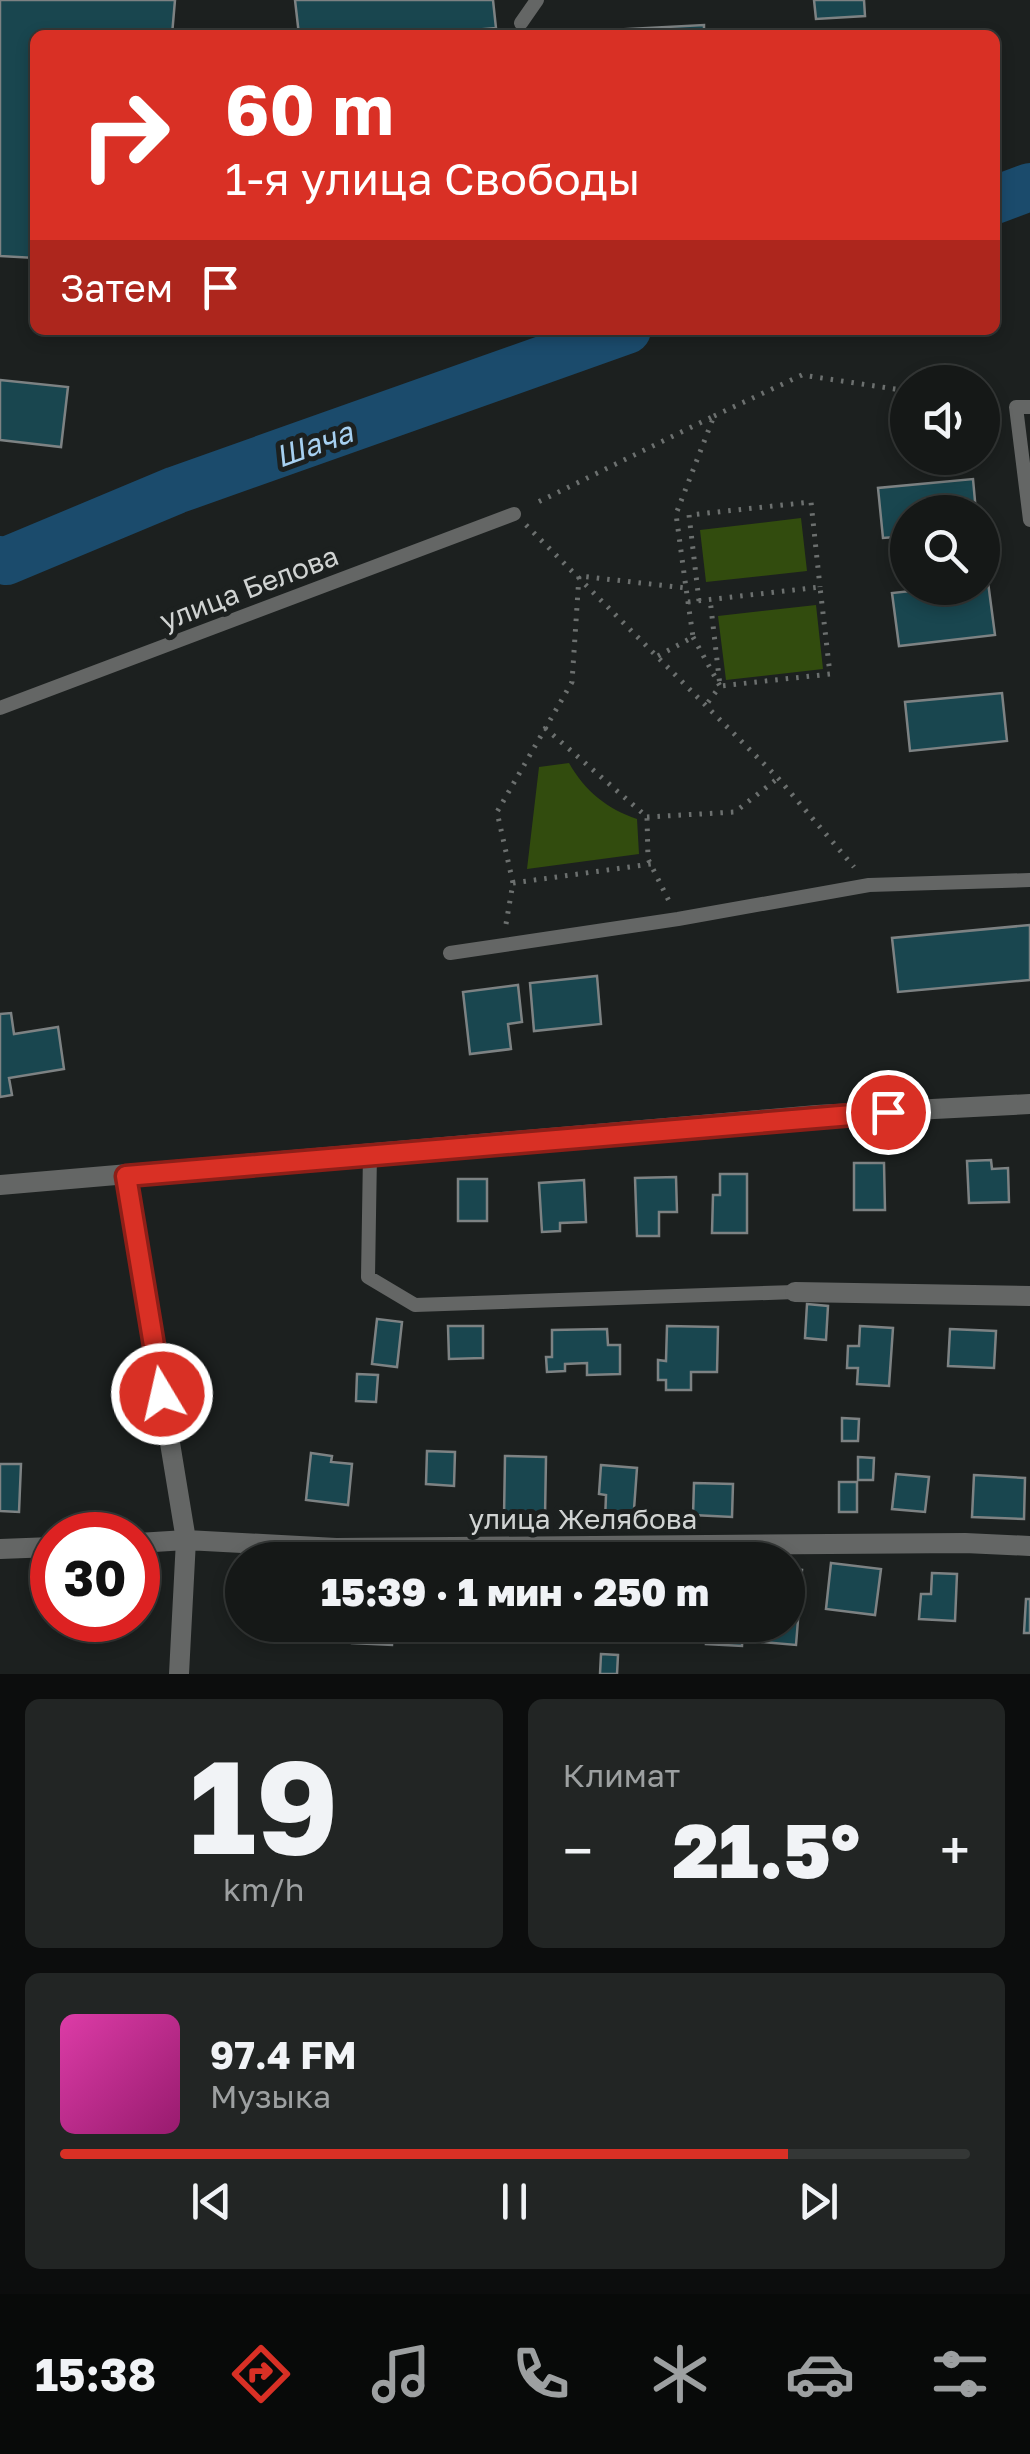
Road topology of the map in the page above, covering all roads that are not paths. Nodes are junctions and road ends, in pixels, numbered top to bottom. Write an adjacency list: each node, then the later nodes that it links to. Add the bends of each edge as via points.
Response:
1 (536, 0): 2 (lane)
2 (521, 23)
3 (1023, 407): 5 (lane)
4 (514, 514): 6 (lane, улица Белова)
5 (1030, 520)
6 (0, 708)
7 (1030, 880): 8 (lane, via 869,885)
8 (450, 953)
9 (1030, 1104): 10 (street)
10 (370, 1154): 11 (street); 13 (lane, via 368,1277 415,1305)
11 (126, 1176): 12 (street); 15 (street)
12 (0, 1185)
13 (795, 1292): 14 (street)
14 (1030, 1296)
15 (186, 1540): 16 (street, улица Желябова); 17 (street, улица Желябова, via 336,1548); 20 (street)
16 (160, 1542)
17 (1030, 1546)
18 (30, 1548): 19 (street)
19 (0, 1549)
20 (179, 1674)

